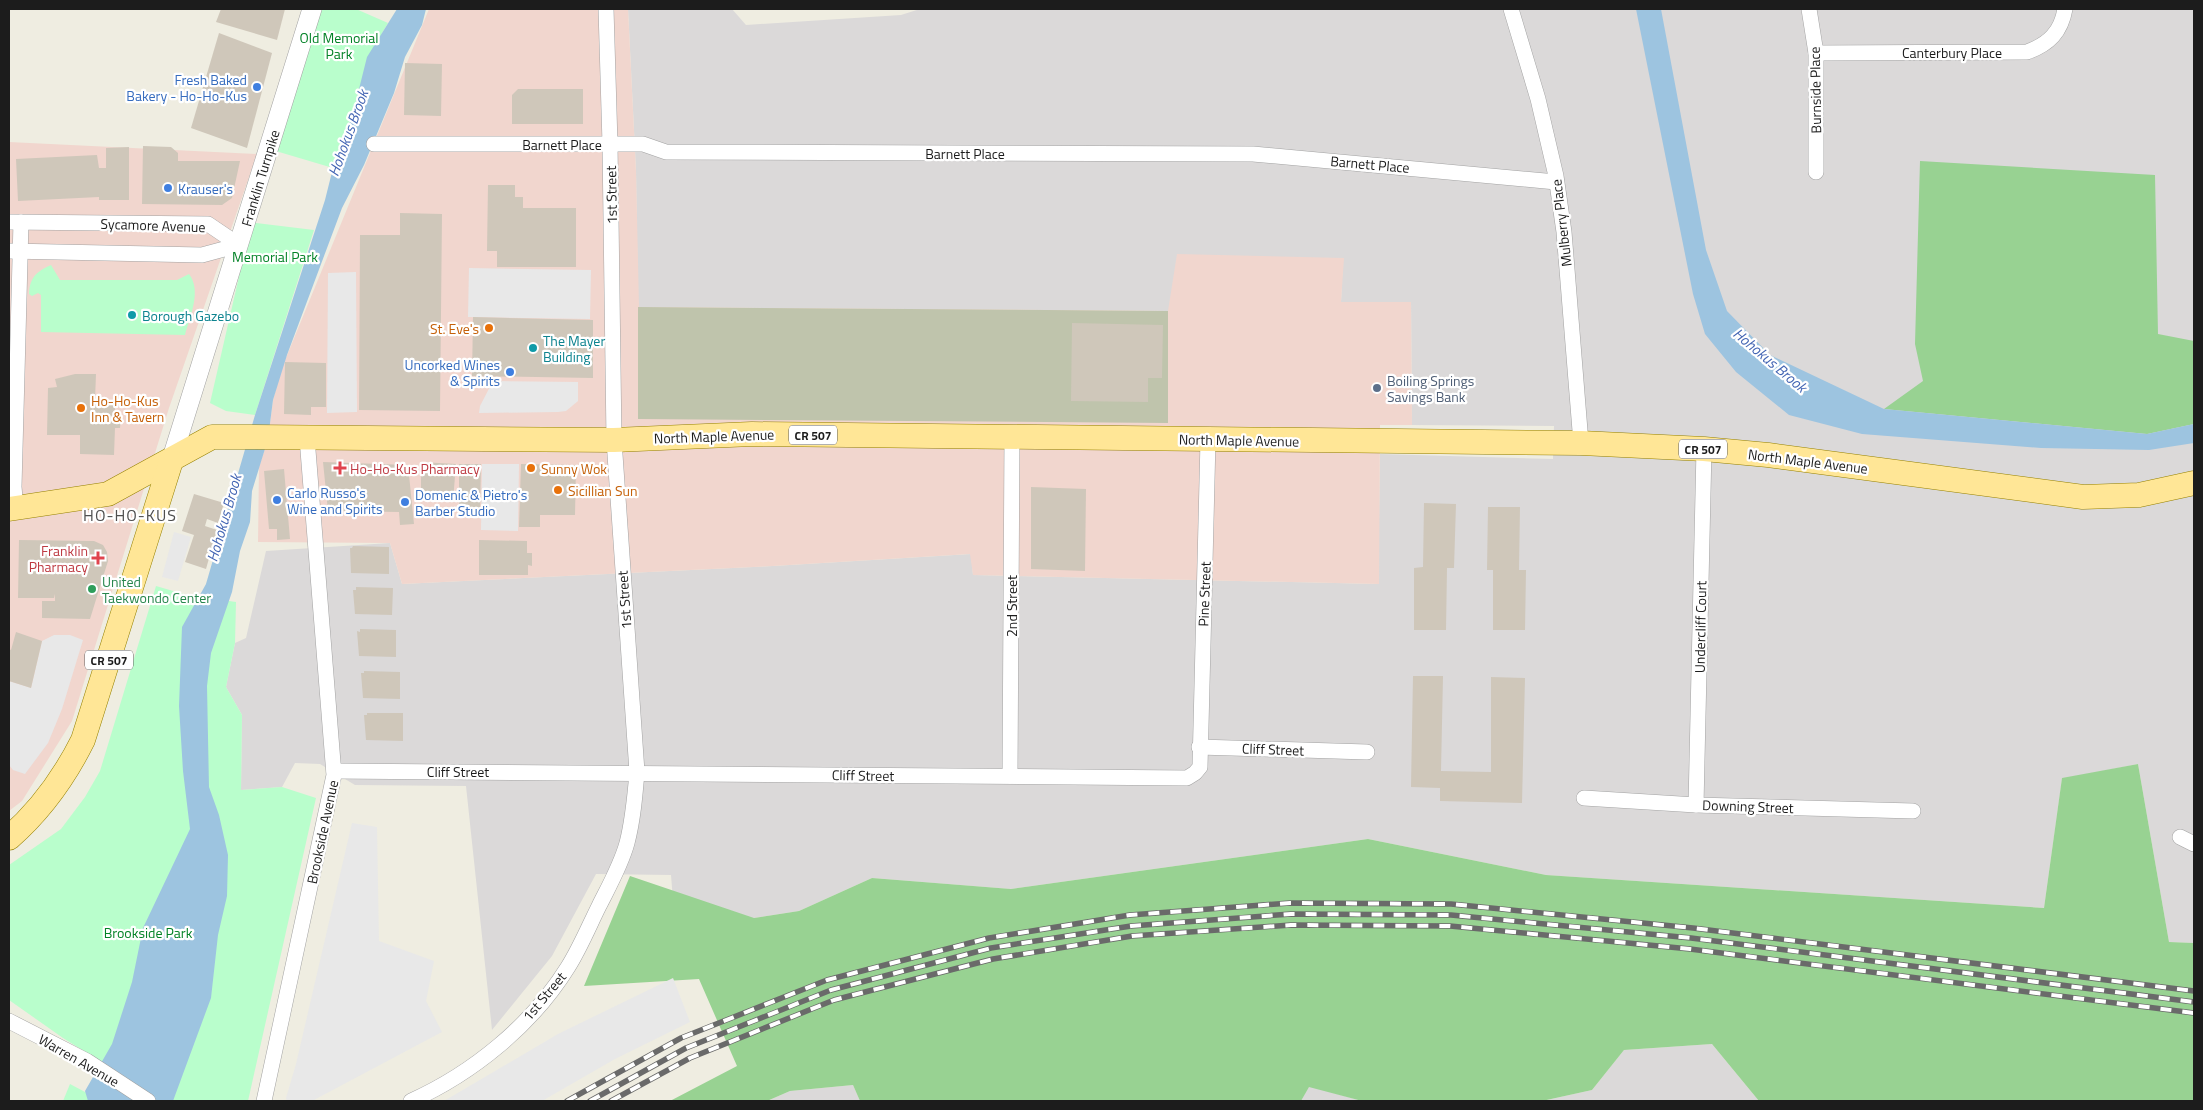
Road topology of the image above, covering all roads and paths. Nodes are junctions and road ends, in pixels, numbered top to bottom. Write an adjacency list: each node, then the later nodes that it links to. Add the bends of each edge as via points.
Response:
1 (312, 9): 12 (street, Franklin Turnpike)
2 (606, 9): 8 (street, 1st Street)
3 (1511, 9): 10 (street, Mulberry Place, via 1538,99)
4 (1809, 9): 6 (street, Burnside Place)
5 (2065, 9): 6 (street, Canterbury Place, via 2054,37 2027,52)
6 (1816, 53): 9 (street, Burnside Place)
7 (374, 144): 8 (street, Barnett Place)
8 (610, 144): 10 (street, Barnett Place, via 643,144 666,152 1253,154); 16 (street, 1st Street)
9 (1816, 172)
10 (1556, 182): 18 (street, Mulberry Place, via 1564,232)
11 (15, 222): 12 (street, Sycamore Avenue, via 208,224); 13 (street)
12 (239, 245): 13 (street, Sycamore Avenue, via 202,255); 20 (street, Franklin Turnpike)
13 (14, 252): 22 (street)
14 (1012, 436): 16 (main road, North Maple Avenue / CR 507, via 752,434); 17 (main road, North Maple Avenue / CR 507); 27 (street, 2nd Street)
15 (306, 438): 16 (main road, North Maple Avenue / CR 507); 20 (main road, North Maple Avenue / CR 507, via 212,437); 25 (street, Brookside Avenue)
16 (614, 440): 26 (street, 1st Street)
17 (1208, 440): 18 (main road, North Maple Avenue / CR 507); 23 (street, Pine Street)
18 (1581, 443): 19 (main road, North Maple Avenue / CR 507)
19 (1704, 449): 21 (main road, North Maple Avenue / CR 507, via 2083,497 2139,495); 29 (street, Undercliff Court)
20 (171, 461): 22 (main road, via 108,494); 32 (main road, CR 507, via 83,740 49,797)
21 (2194, 483)
22 (12, 509)
23 (1199, 747): 24 (street, Cliff Street); 27 (street, Cliff Street, via 1200,767 1187,778)
24 (1367, 752)
25 (334, 771): 26 (street, Cliff Street); 36 (street, Brookside Avenue)
26 (637, 772): 27 (street, Cliff Street); 37 (street, 1st Street, via 627,845 568,967 515,1031 484,1058 438,1089)
27 (1010, 776)
28 (1584, 798): 29 (street, Downing Street)
29 (1696, 805): 30 (street, Downing Street)
30 (1913, 812)
31 (2180, 837): 33 (street)
32 (9, 838)
33 (2194, 844)
34 (9, 1021): 35 (street, Warren Avenue, via 87,1061)
35 (148, 1101)
36 (264, 1101)
37 (412, 1101)

